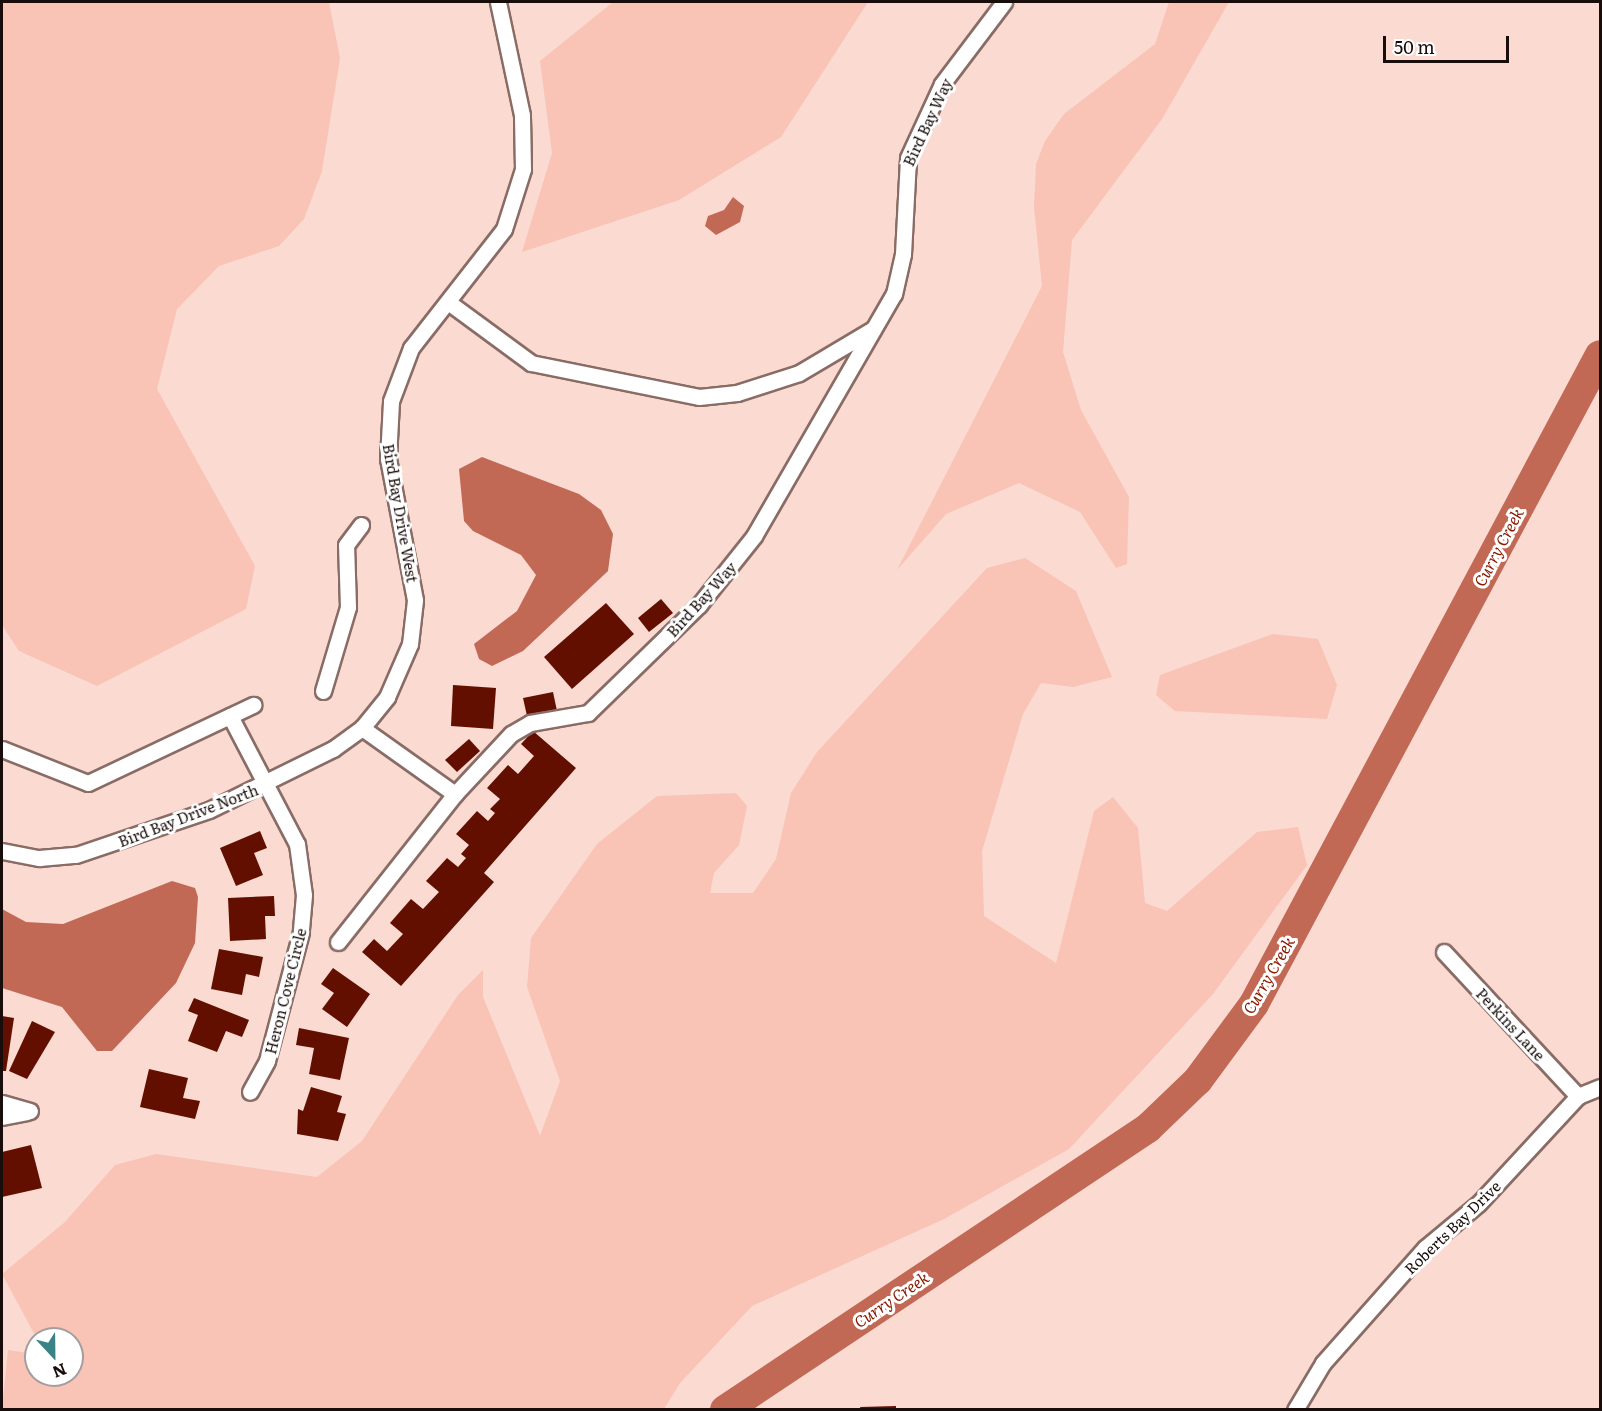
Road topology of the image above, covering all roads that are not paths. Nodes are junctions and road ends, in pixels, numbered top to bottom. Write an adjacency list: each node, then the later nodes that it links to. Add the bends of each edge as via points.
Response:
1 (498, 2): 3 (street, Bird Bay Drive West, via 522,115 523,169 504,229)
2 (1004, 2): 4 (street, Bird Bay Way, via 942,84 908,158 900,275)
3 (448, 302): 4 (street, via 531,363 699,397 737,393 799,373); 9 (street, Bird Bay Drive West, via 411,348 391,401 388,459 413,574 415,617 395,681)
4 (875, 327): 12 (street, Bird Bay Way, via 781,497 699,604 588,713 516,730)
5 (361, 525): 6 (street, via 346,545 348,607)
6 (323, 691)
7 (254, 705): 8 (street)
8 (230, 716): 10 (street, via 88,783); 11 (street, Heron Cove Circle)
9 (362, 728): 11 (street, Bird Bay Drive North); 12 (street)
10 (2, 749)
11 (267, 785): 13 (street, Bird Bay Drive North, via 82,854 39,858); 17 (street, Heron Cove Circle, via 297,844 303,912 267,1061)
12 (455, 794): 14 (street, Bird Bay Way)
13 (2, 851)
14 (338, 942)
15 (1444, 952): 18 (street, Perkins Lane)
16 (1600, 1087): 18 (street, Roberts Bay Drive)
17 (250, 1092)
18 (1578, 1096): 21 (street, Roberts Bay Drive, via 1479,1203 1425,1248 1323,1363)
19 (2, 1103): 20 (street, via 30,1111)
20 (2, 1117)
21 (1295, 1410)

